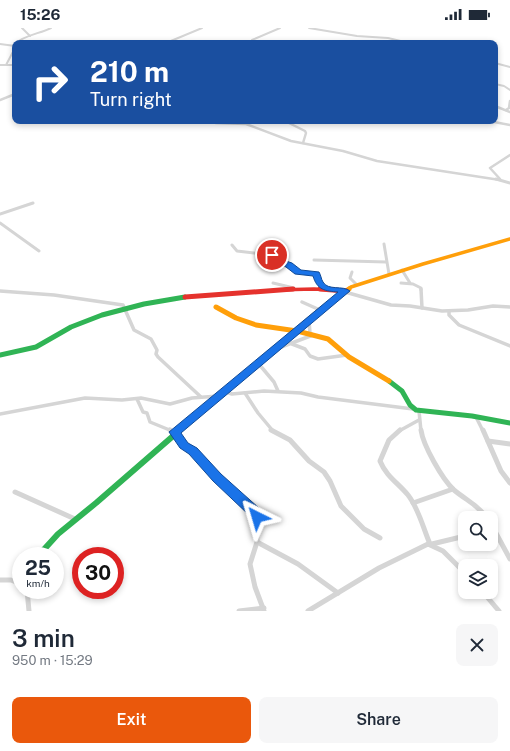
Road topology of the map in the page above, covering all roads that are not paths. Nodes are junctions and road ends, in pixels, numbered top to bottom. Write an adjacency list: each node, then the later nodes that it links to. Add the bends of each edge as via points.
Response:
1 (22, 28): 6 (street)
2 (51, 28): 6 (street)
3 (202, 28): 8 (street)
4 (280, 28): 9 (street)
5 (308, 28): 10 (street)
6 (30, 36): 7 (street)
7 (18, 40)
8 (173, 40)
9 (253, 40)
10 (395, 40)
11 (0, 44): 12 (street)
12 (12, 46)
13 (12, 52): 16 (street)
14 (0, 64): 16 (street)
15 (498, 64): 18 (street)
16 (6, 65): 17 (street)
17 (12, 65)
18 (510, 67)
19 (498, 85): 20 (street)
20 (510, 90)
21 (12, 95): 22 (street)
22 (0, 100)
23 (510, 101): 24 (street)
24 (510, 106): 26 (street)
25 (498, 107): 26 (street)
26 (506, 110): 27 (street)
27 (510, 112)
28 (498, 123): 31 (street)
29 (245, 124): 32 (street, via 281,138)
30 (292, 124): 32 (street, via 305,130)
31 (510, 126)
32 (303, 143): 34 (street, via 377,161)
33 (510, 155): 34 (street, via 490,168)
34 (500, 179): 35 (street)
35 (510, 183)
36 (33, 203): 37 (street)
37 (0, 214)
38 (0, 223): 42 (street)
39 (510, 240): 45 (street)
40 (384, 244): 44 (street)
41 (232, 245): 53 (street, via 237,251 272,255 298,272 316,274)
42 (39, 251)
43 (314, 260): 44 (street)
44 (386, 262): 47 (street)
45 (402, 270): 47 (street); 50 (street)
46 (352, 272): 51 (street, via 350,278)
47 (389, 274): 51 (street)
48 (273, 282): 52 (street)
49 (401, 283): 50 (street)
50 (410, 283): 58 (street, via 422,288)
51 (356, 284): 55 (street)
52 (294, 288): 53 (street); 60 (street, via 190,296)
53 (324, 288): 55 (street)
54 (0, 291): 60 (street, via 103,301 123,305)
55 (345, 291): 58 (street, via 386,304); 61 (street)
56 (302, 302): 61 (street)
57 (216, 307): 64 (street, via 246,322)
58 (422, 308): 62 (street)
59 (510, 308): 62 (street, via 493,306)
60 (126, 309): 69 (street, via 77,325 35,347); 76 (street, via 134,330 151,339 158,357)
61 (320, 310): 63 (street)
62 (449, 311): 67 (street, via 449,315 460,325)
63 (309, 321): 64 (street); 65 (street, via 310,333)
64 (298, 331): 65 (street); 68 (street)
65 (314, 335): 66 (street); 70 (street, via 328,339)
66 (292, 344): 68 (street); 70 (street, via 318,359)
67 (510, 346)
68 (273, 350): 71 (street)
69 (0, 355)
70 (348, 355): 78 (street, via 390,381 406,396)
71 (258, 363): 72 (street); 73 (street)
72 (224, 391): 74 (street, via 232,394); 75 (street)
73 (278, 391): 74 (street); 78 (street)
74 (246, 393): 93 (street, via 270,429 290,440 327,476 339,503 349,515 364,529)
75 (218, 396): 76 (street); 84 (street)
76 (201, 397): 77 (street, via 170,404 144,398)
77 (137, 400): 80 (street, via 85,398); 84 (street, via 150,422)
78 (414, 409): 79 (street)
79 (419, 411): 81 (street); 82 (street)
80 (0, 414)
81 (476, 417): 83 (street); 85 (street)
82 (419, 420): 88 (street, via 422,437 430,456); 90 (street, via 392,435 380,461 386,474)
83 (510, 423)
84 (174, 432): 92 (street); 96 (street, via 184,446 193,451 217,478 256,513)
85 (488, 441): 86 (street); 87 (street, via 505,478)
86 (510, 444)
87 (510, 483)
88 (453, 489): 90 (street); 91 (street)
89 (15, 492): 92 (street)
90 (413, 503): 97 (street)
91 (483, 511)
92 (75, 519): 98 (street)
93 (380, 538)
94 (458, 538): 97 (street)
95 (498, 538): 99 (street)
96 (257, 542): 104 (street, via 298,564); 107 (street, via 250,564)
97 (431, 544): 101 (street, via 448,555); 104 (street, via 379,568)
98 (45, 547)
99 (508, 551): 100 (street)
100 (510, 559)
101 (458, 566)
102 (0, 580): 103 (street)
103 (12, 580)
104 (338, 593): 110 (street)
105 (28, 599): 108 (street)
106 (489, 599): 111 (street)
107 (264, 610): 109 (street)
108 (29, 611)
109 (239, 611)
110 (308, 611)
111 (499, 611)

